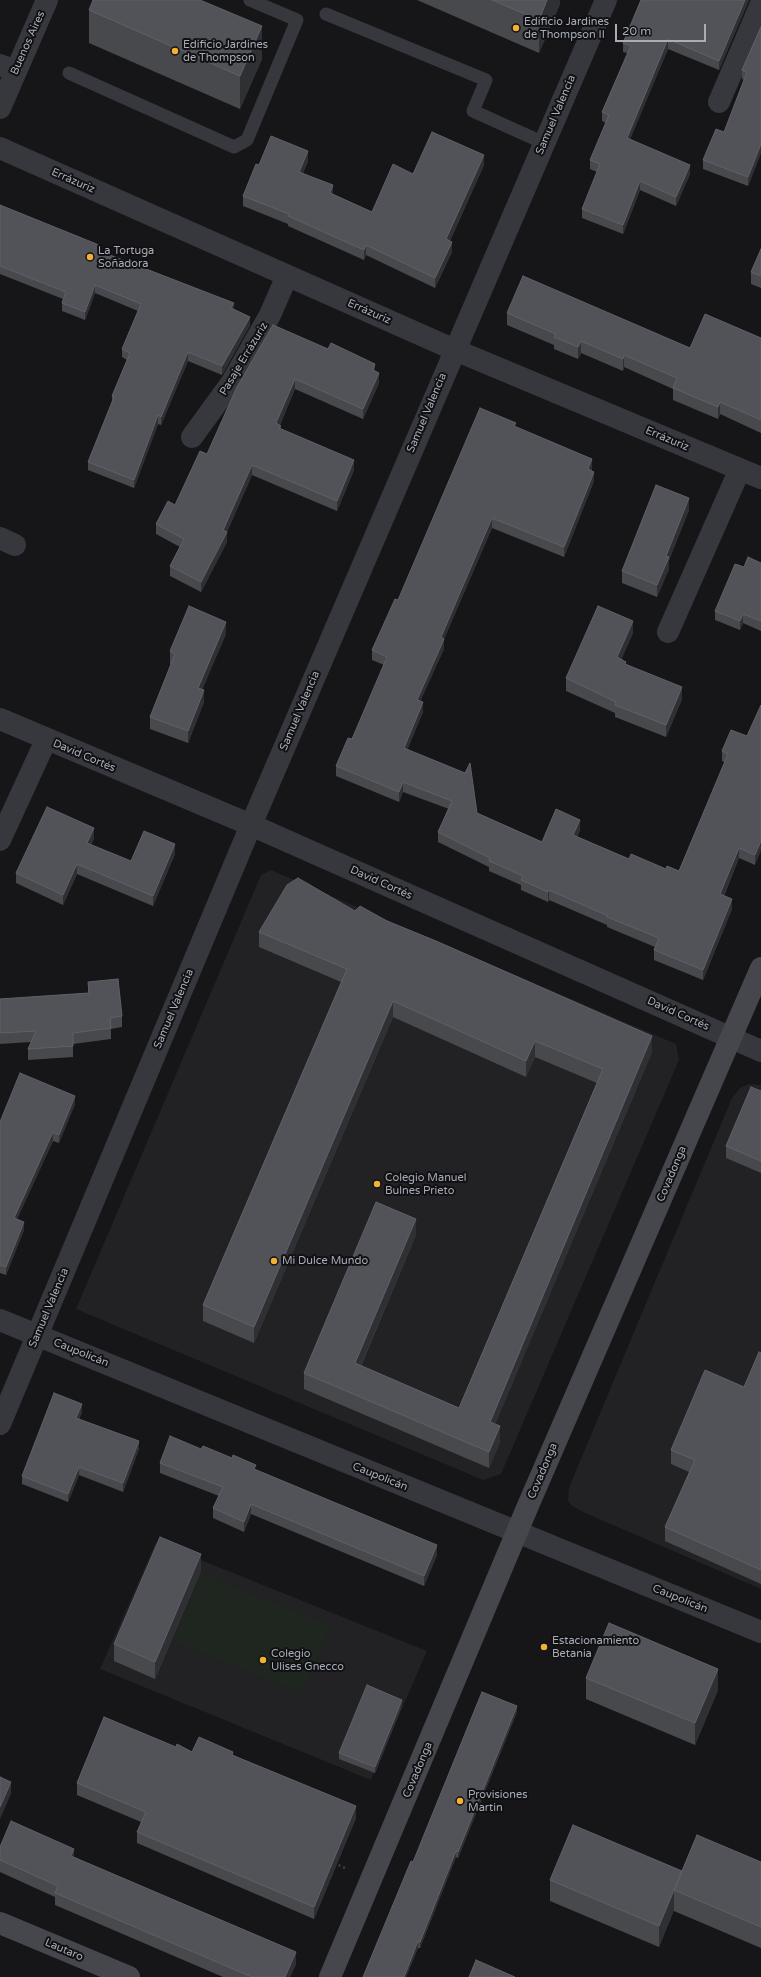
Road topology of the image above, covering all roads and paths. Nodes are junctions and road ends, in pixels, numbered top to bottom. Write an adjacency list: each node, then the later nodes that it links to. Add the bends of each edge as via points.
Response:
1 (47, 0): 6 (street, Buenos Aires)
2 (250, 0): 7 (lane, via 297,20 247,140 234,148)
3 (606, 0): 10 (street, Samuel Valencia)
4 (761, 4): 8 (street)
5 (326, 14): 10 (lane, via 486,80 474,111)
6 (8, 68): 9 (street, Buenos Aires)
7 (69, 73)
8 (719, 102)
9 (0, 108)
10 (544, 143): 13 (street, Samuel Valencia)
11 (0, 148): 12 (street, Errázuriz)
12 (287, 276): 13 (street, Errázuriz); 14 (street, Pasaje Errázuriz, via 270,315 232,382)
13 (454, 350): 15 (street, Errázuriz); 20 (street, Samuel Valencia)
14 (192, 437)
15 (740, 469): 16 (street, Errázuriz); 17 (street)
16 (761, 478)
17 (668, 632)
18 (0, 719): 19 (street, David Cortés)
19 (46, 740): 20 (street, David Cortés); 21 (street)
20 (251, 825): 23 (street, David Cortés); 26 (street, Samuel Valencia)
21 (0, 840)
22 (761, 968): 23 (main road, Covadonga)
23 (731, 1038): 24 (street, David Cortés); 28 (main road, Covadonga)
24 (761, 1051)
25 (0, 1320): 26 (street, Caupolicán)
26 (37, 1336): 27 (street, Samuel Valencia); 28 (street, Caupolicán)
27 (0, 1424)
28 (517, 1533): 29 (street, Caupolicán); 31 (main road, Covadonga)
29 (761, 1632)
30 (328, 1861): 31 (path)
31 (372, 1879): 34 (main road, Covadonga)
32 (0, 1923): 33 (main road, Lautaro)
33 (129, 1977)
34 (330, 1977)

